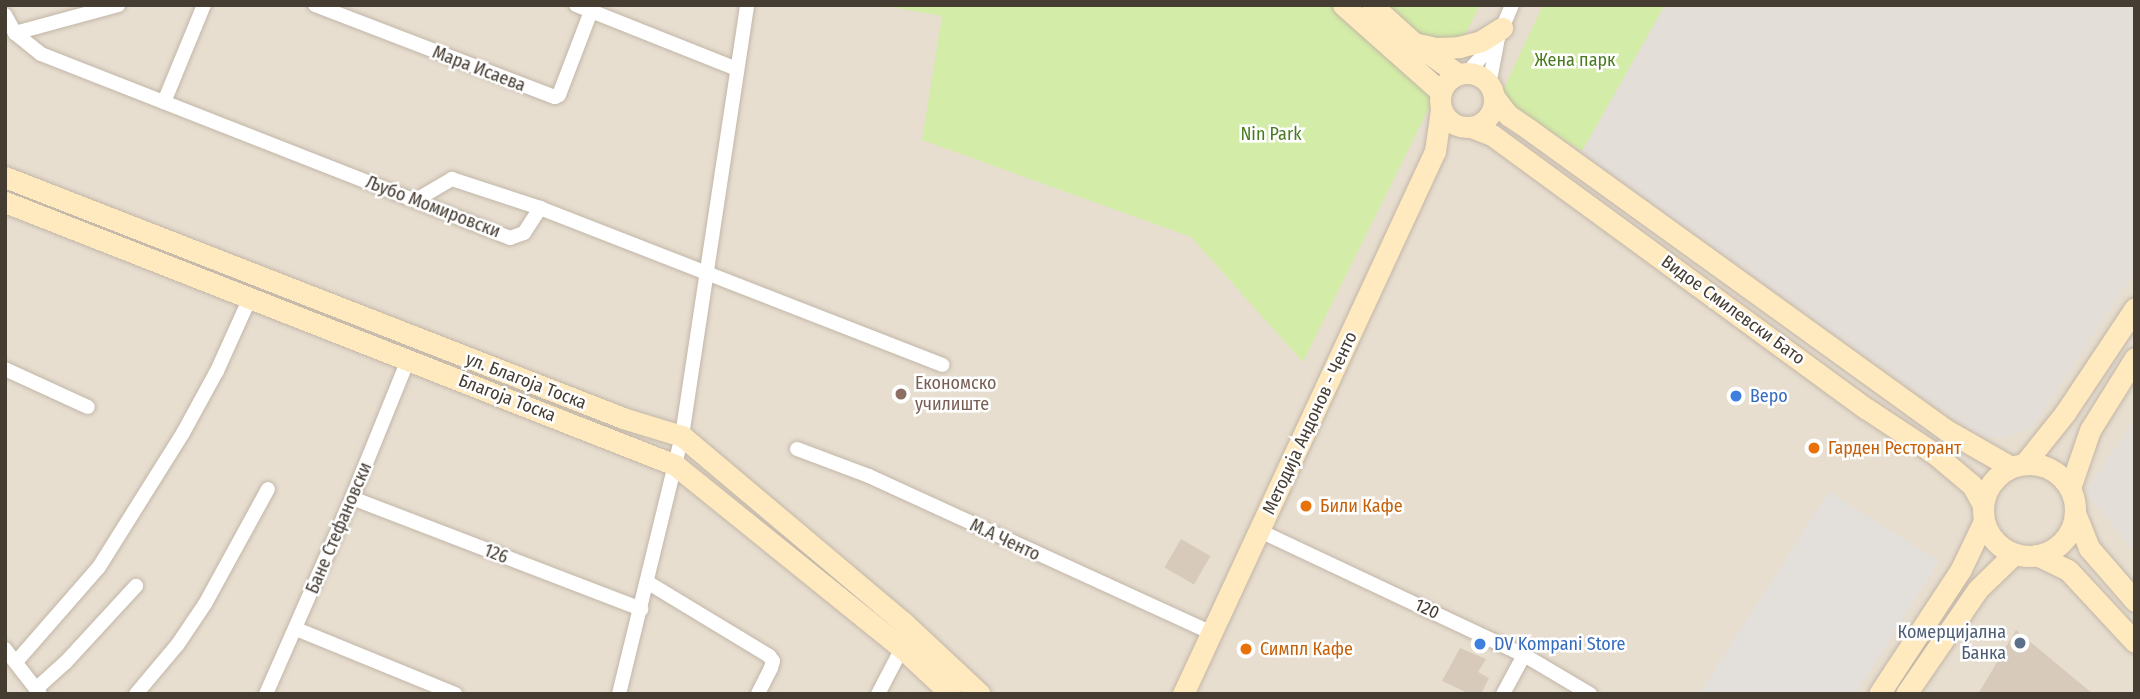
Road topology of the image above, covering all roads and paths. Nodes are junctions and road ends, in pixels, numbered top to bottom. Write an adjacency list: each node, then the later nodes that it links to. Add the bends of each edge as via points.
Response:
1 (118, 5): 12 (street)
2 (204, 5): 19 (street)
3 (315, 5): 9 (street, Мара Исаева)
4 (576, 5): 10 (street)
5 (747, 5): 15 (street)
6 (1343, 5): 18 (main road)
7 (1372, 5): 14 (main road)
8 (1512, 5): 13 (street)
9 (331, 8): 10 (street, Мара Исаева, via 555,97)
10 (591, 11): 15 (street)
11 (5, 15): 12 (street, Љубо Момировски)
12 (15, 33): 19 (street, Љубо Момировски, via 41,54)
13 (1500, 33): 14 (main road, via 1459,47); 16 (street); 17 (street)
14 (1414, 43): 16 (main road)
15 (737, 69): 26 (street)
16 (1462, 73): 17 (main road, via 1476,74); 18 (main road, via 1444,85)
17 (1492, 91): 20 (main road, via 1488,116); 37 (main road, Видое Смилевски Бато, via 1508,114 1530,131 1935,422 1962,441)
18 (1441, 101): 20 (main road, via 1446,118); 21 (main road, Методија Андонов - Ченто)
19 (164, 102): 23 (street, Љубо Момировски)
20 (1468, 127): 21 (main road, Методија Андонов - Ченто); 41 (main road, Видое Смилевски Бато, via 1508,146 1935,454 1972,485)
21 (1435, 150): 43 (main road, Методија Андонов - Ченто)
22 (5, 177): 34 (main road, ул. Благоја Тоска, via 623,418)
23 (416, 201): 25 (street, via 452,180); 25 (street, Љубо Момировски, via 510,238 524,233)
24 (5, 202): 27 (main road, Благоја Тоска)
25 (540, 208): 26 (street)
26 (708, 274): 31 (street); 34 (street)
27 (250, 298): 30 (main road, Благоја Тоска); 56 (street, via 183,433 99,567)
28 (2135, 308): 37 (main road, via 2065,413)
29 (2135, 358): 38 (main road, via 2090,430)
30 (408, 360): 36 (main road, Благоја Тоска); 40 (street, Бане Стефановски)
31 (942, 365)
32 (5, 369): 33 (street)
33 (88, 407)
34 (682, 436): 36 (street); 65 (main road, ул. Благоја Тоска, via 903,622)
35 (797, 449): 51 (street, М.А Ченто, via 869,476)
36 (675, 465): 46 (street); 53 (main road, Благоја Тоска)
37 (2018, 465): 38 (main road, via 2051,469); 41 (main road, via 1992,482)
38 (2070, 488): 42 (main road)
39 (268, 489): 58 (street, via 205,604 178,645)
40 (352, 498): 49 (street, 126); 50 (street, Бане Стефановски)
41 (1984, 513): 44 (main road, via 1998,545); 69 (main road, via 1961,569)
42 (2075, 513): 45 (main road, via 2061,544); 48 (main road, via 2089,548)
43 (1260, 531): 51 (main road, Методија Андонов - Ченто); 55 (street, 120)
44 (2014, 554): 45 (main road); 70 (main road, via 1978,590)
45 (2037, 555): 52 (main road, via 2068,570)
46 (647, 582): 49 (street); 62 (street, via 769,656 771,668)
47 (136, 586): 57 (street)
48 (2135, 601)
49 (640, 609): 61 (street)
50 (296, 629): 59 (street, Бане Стефановски); 60 (street)
51 (1212, 633): 66 (main road, Методија Андонов - Ченто)
52 (2135, 642)
53 (902, 648): 63 (street); 64 (main road, Благоја Тоска)
54 (5, 649): 56 (street)
55 (1524, 654): 67 (street); 68 (street, 120)
56 (16, 662): 57 (street)
57 (39, 691)
58 (136, 694)
59 (266, 694)
60 (454, 694)
61 (619, 694)
62 (758, 694)
63 (878, 694)
64 (951, 694)
65 (980, 694)
66 (1183, 694)
67 (1503, 694)
68 (1590, 694)
69 (1878, 694)
70 (1906, 694)

